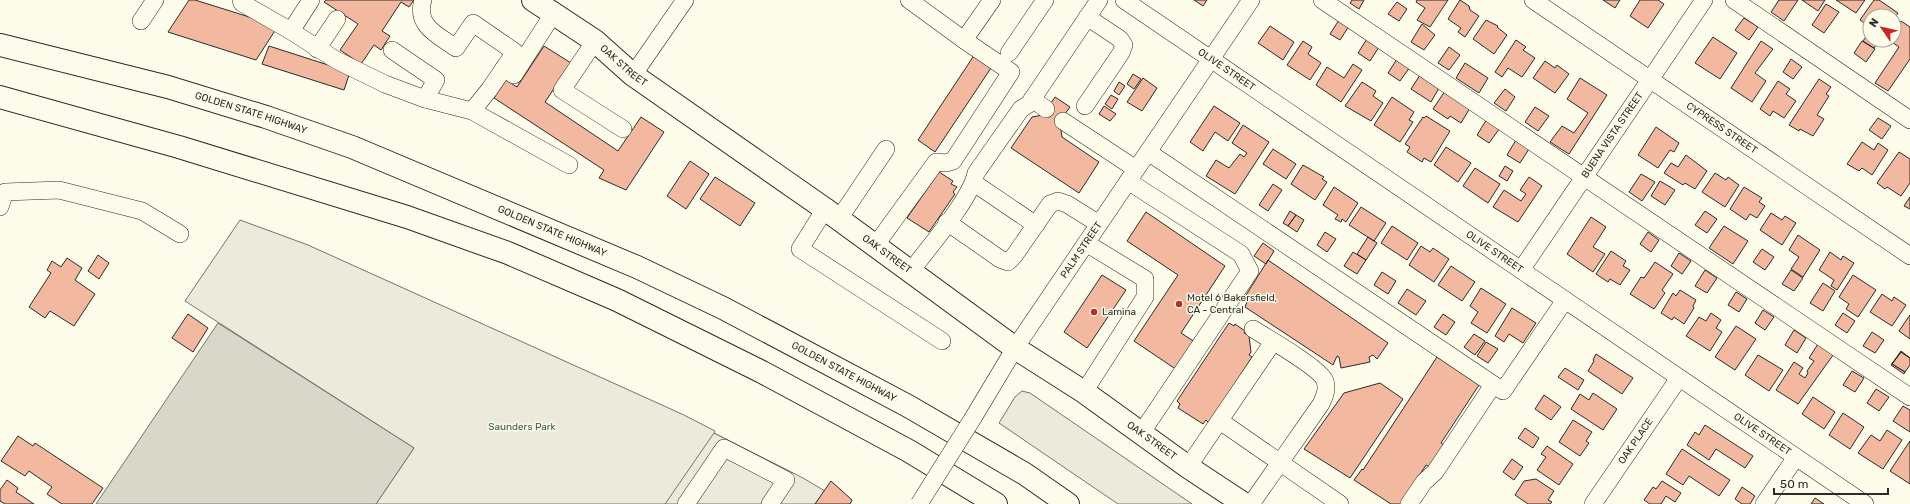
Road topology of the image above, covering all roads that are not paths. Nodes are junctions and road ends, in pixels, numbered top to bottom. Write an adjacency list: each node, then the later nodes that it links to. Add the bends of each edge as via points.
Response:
1 (155, 0): 20 (street)
2 (241, 0): 21 (street, via 242,3)
3 (311, 0): 21 (street)
4 (423, 0): 30 (street, via 420,10 426,26 456,48 474,23 515,52)
5 (533, 0): 17 (main road, OAK STREET)
6 (685, 0): 32 (street)
7 (909, 0): 23 (street)
8 (992, 0): 23 (street)
9 (1045, 0): 28 (street)
10 (1099, 0): 18 (street)
11 (1124, 0): 29 (street, OLIVE STREET)
12 (1251, 0): 29 (street, PALM STREET)
13 (1322, 0): 47 (street)
14 (1533, 0): 33 (street, CYPRESS STREET)
15 (1704, 0): 33 (street, BUENA VISTA STREET)
16 (1734, 0): 41 (street)
17 (553, 14): 24 (main road, OAK STREET); 30 (street, via 514,75)
18 (1087, 17): 36 (street); 37 (street, via 1120,39 1124,45)
19 (337, 19): 26 (street)
20 (141, 21)
21 (291, 31): 26 (street)
22 (0, 32): 31 (main road)
23 (964, 40): 56 (street, via 1011,72 953,161 936,162)
24 (595, 41): 32 (main road, OAK STREET); 42 (street, via 562,90)
25 (0, 45): 31 (main road, GOLDEN STATE HIGHWAY)
26 (317, 49): 35 (street, via 385,84)
27 (392, 50): 35 (street, via 436,80)
28 (1009, 53)
29 (1211, 59): 44 (street, PALM STREET); 58 (street, OLIVE STREET)
30 (504, 68): 39 (street)
31 (102, 71): 78 (main road, GOLDEN STATE HIGHWAY, via 168,87 352,147 637,267 723,308 908,406 1025,474)
32 (633, 75): 50 (main road, OAK STREET)
33 (1650, 80): 47 (street, BUENA VISTA STREET); 57 (street, CYPRESS STREET)
34 (0, 97): 77 (main road, via 200,153 407,217 508,253 617,300 762,372 903,448)
35 (425, 99): 39 (street)
36 (1032, 99): 38 (street); 48 (street, via 1021,109 976,173)
37 (1085, 106)
38 (1046, 109)
39 (472, 112): 45 (street)
40 (1063, 120): 46 (street)
41 (1910, 120)
42 (623, 129)
43 (886, 149): 50 (street)
44 (1148, 152): 46 (street, PALM STREET); 66 (street)
45 (569, 165)
46 (1132, 175): 52 (street, PALM STREET); 70 (street, via 1241,254 1250,271)
47 (1584, 177): 58 (street, BUENA VISTA STREET); 68 (street)
48 (974, 183): 51 (street); 53 (street)
49 (2, 199): 54 (street, via 59,190 142,211)
50 (832, 214): 56 (main road, OAK STREET); 62 (street, via 800,249)
51 (947, 222): 53 (street, via 1008,262); 59 (street)
52 (1099, 224): 53 (street, via 1058,201 1050,204); 55 (street, PALM STREET)
53 (1036, 225)
54 (180, 234)
55 (1086, 242): 64 (street, PALM STREET); 67 (street, via 1144,279 1146,297)
56 (875, 246): 59 (main road, OAK STREET)
57 (1910, 256)
58 (1520, 270): 60 (street, OLIVE STREET)
59 (911, 271): 64 (main road, OAK STREET)
60 (1565, 300): 65 (street, OLIVE STREET); 66 (street, via 1503,391)
61 (1253, 328): 63 (street)
62 (942, 341)
63 (1273, 342): 69 (street); 72 (street, via 1315,370 1325,380 1326,393)
64 (1015, 348): 67 (main road, OAK STREET); 76 (street, PALM STREET, bridge)
65 (1679, 378): 71 (street, OLIVE STREET); 83 (street, OAK PLACE)
66 (1493, 385): 82 (street, via 1435,472 1424,482)
67 (1084, 392): 70 (main road, OAK STREET)
68 (1910, 397)
69 (1220, 421): 72 (street); 73 (street)
70 (1142, 432): 73 (main road, OAK STREET)
71 (1796, 457): 84 (street); 85 (street, OLIVE STREET)
72 (1280, 462): 80 (street); 81 (street)
73 (1188, 467): 79 (main road, OAK STREET)
74 (686, 504): 75 (street, via 724,448 786,480)
75 (770, 504)
76 (919, 504)
77 (996, 504)
78 (1068, 504)
79 (1244, 504)
80 (1251, 504)
81 (1340, 504)
82 (1409, 504)
83 (1593, 504)
84 (1764, 504)
85 (1865, 504)

